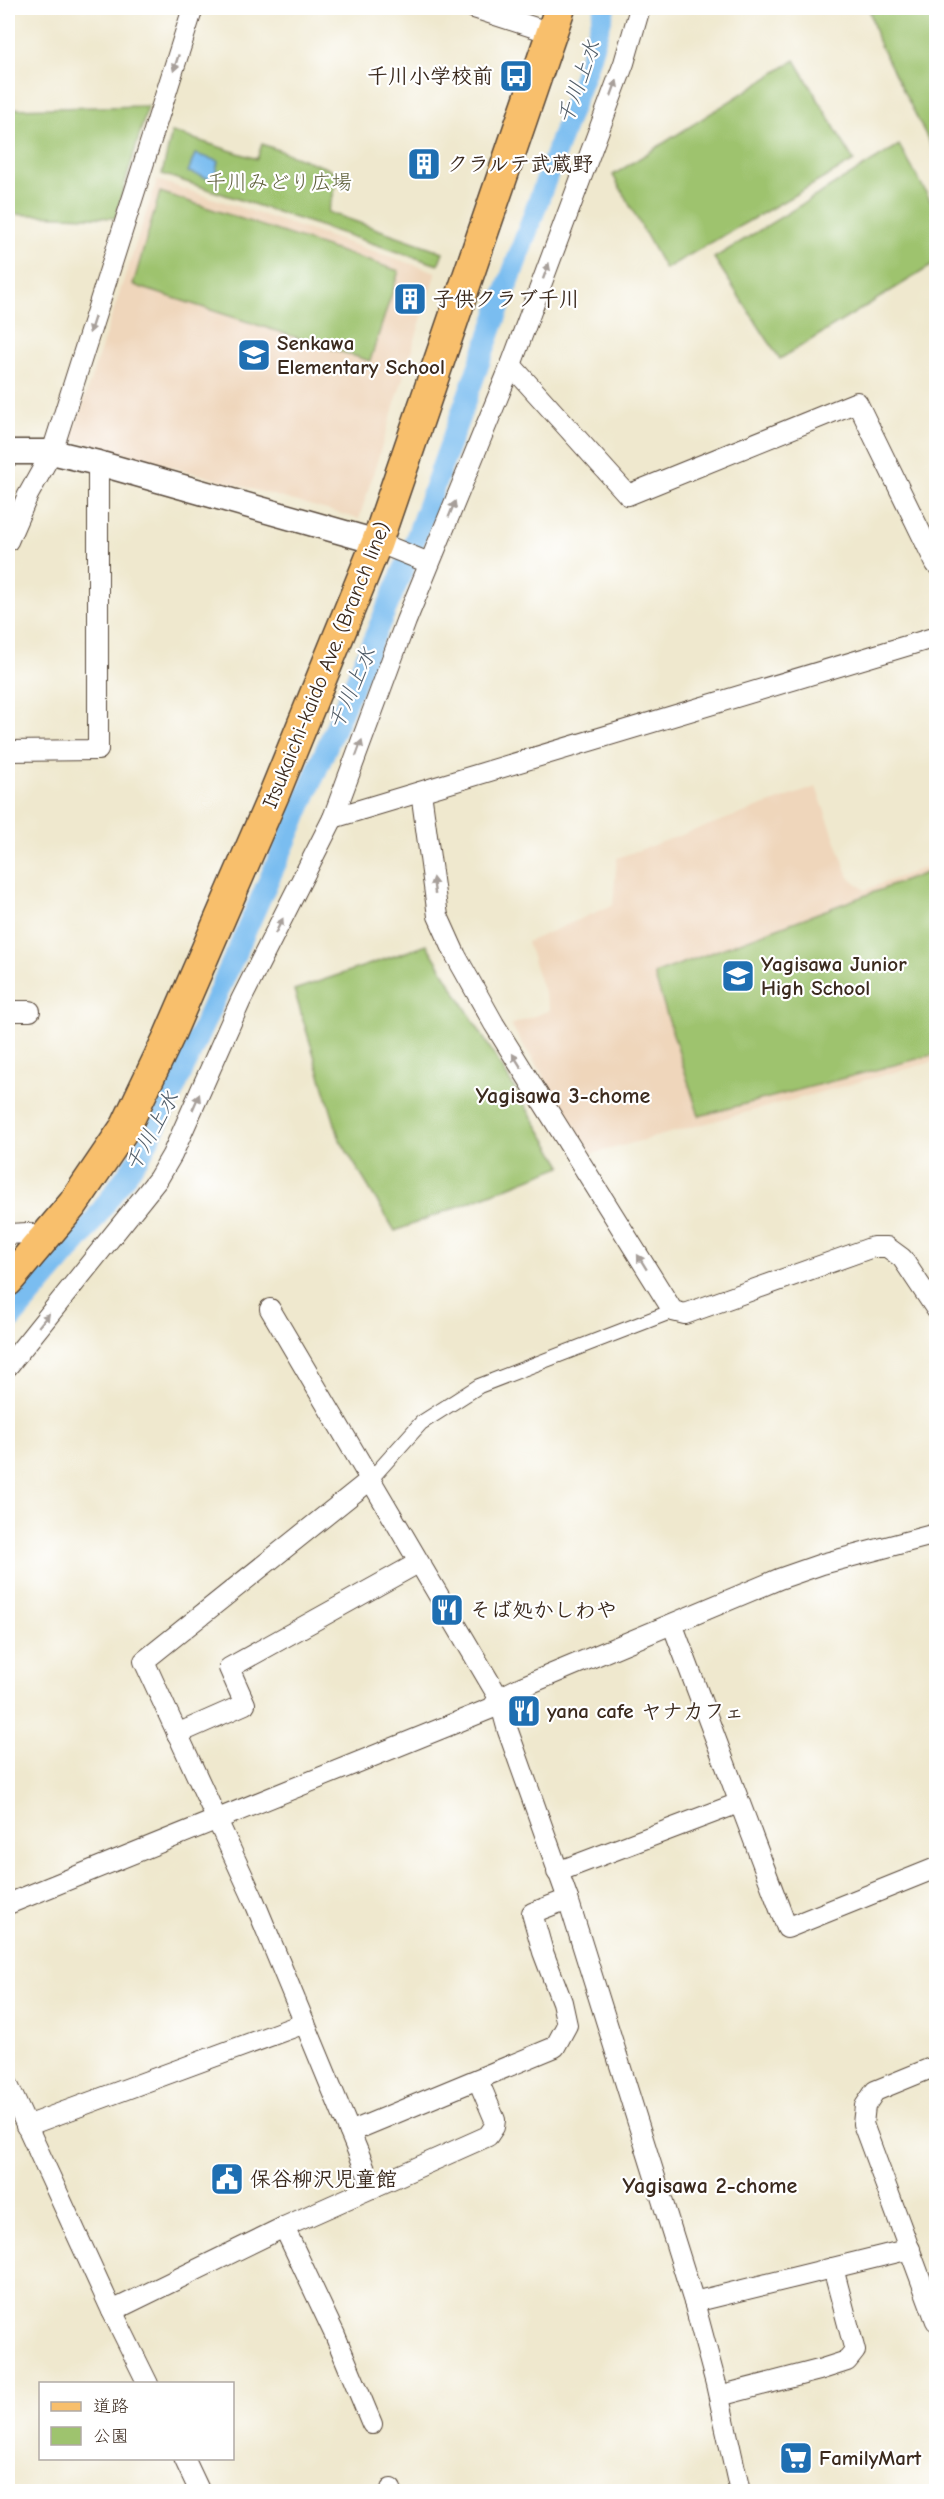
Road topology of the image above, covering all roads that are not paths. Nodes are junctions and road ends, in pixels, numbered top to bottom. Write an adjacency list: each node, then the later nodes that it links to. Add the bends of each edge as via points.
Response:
1 (194, 8): 7 (street, one-way to 7)
2 (474, 8): 4 (street)
3 (640, 8): 5 (street, one-way to 3, via 624,63)
4 (555, 20): 10 (main road, Itsukaichi-kaido Ave. (Branch line))
5 (511, 365): 11 (street, one-way to 5); 12 (street, via 628,495 857,402)
6 (8, 452): 7 (street)
7 (52, 452): 8 (street); 9 (street)
8 (98, 463): 10 (street); 14 (street, via 98,750)
9 (8, 541)
10 (377, 543): 11 (street); 20 (main road, Itsukaichi-kaido Ave. (Branch line), via 275,792 146,1085 111,1151)
11 (429, 563): 16 (street, one-way to 11)
12 (936, 564)
13 (936, 637): 15 (street)
14 (8, 751)
15 (420, 792): 16 (street); 24 (street, one-way to 15, via 494,1024 456,956 438,916)
16 (333, 818): 25 (street, one-way to 16, via 158,1179 241,1000)
17 (8, 1011): 18 (street)
18 (30, 1011)
19 (8, 1234): 20 (street, via 28,1233)
20 (37, 1247): 21 (main road, Itsukaichi-kaido Ave. (Branch line))
21 (8, 1281)
22 (936, 1309): 24 (street, via 902,1258 887,1247 873,1247 685,1314)
23 (270, 1310): 26 (street)
24 (673, 1311): 26 (street, via 479,1386 421,1423)
25 (8, 1366)
26 (370, 1480): 28 (street); 31 (street, via 144,1661)
27 (936, 1534): 29 (street, via 779,1579)
28 (418, 1563): 30 (street); 31 (street, via 229,1668 245,1704)
29 (673, 1626): 30 (street); 32 (street)
30 (499, 1698): 33 (street, via 492,1708); 35 (street)
31 (177, 1734): 33 (street)
32 (740, 1803): 34 (street, via 787,1928); 35 (street)
33 (217, 1819): 37 (street); 38 (street)
34 (936, 1868)
35 (557, 1872): 36 (street)
36 (568, 1899): 40 (street, via 532,1913 567,2025 555,2047); 48 (street)
37 (8, 1903)
38 (305, 2023): 42 (street); 43 (street)
39 (936, 2066): 46 (street, via 875,2091 865,2106 863,2124)
40 (478, 2080): 43 (street); 44 (street, via 495,2120 488,2136)
41 (8, 2085): 42 (street)
42 (26, 2126): 49 (street)
43 (350, 2132): 44 (street)
44 (373, 2188): 45 (street)
45 (284, 2228): 49 (street); 53 (street)
46 (910, 2249): 47 (street); 50 (street)
47 (833, 2268): 48 (street); 52 (street, via 855,2350 847,2361)
48 (694, 2302): 52 (street)
49 (112, 2311): 51 (street)
50 (936, 2321)
51 (147, 2382)
52 (719, 2396): 56 (street)
53 (372, 2424)
54 (185, 2460): 55 (street)
55 (200, 2492)
56 (740, 2492)

